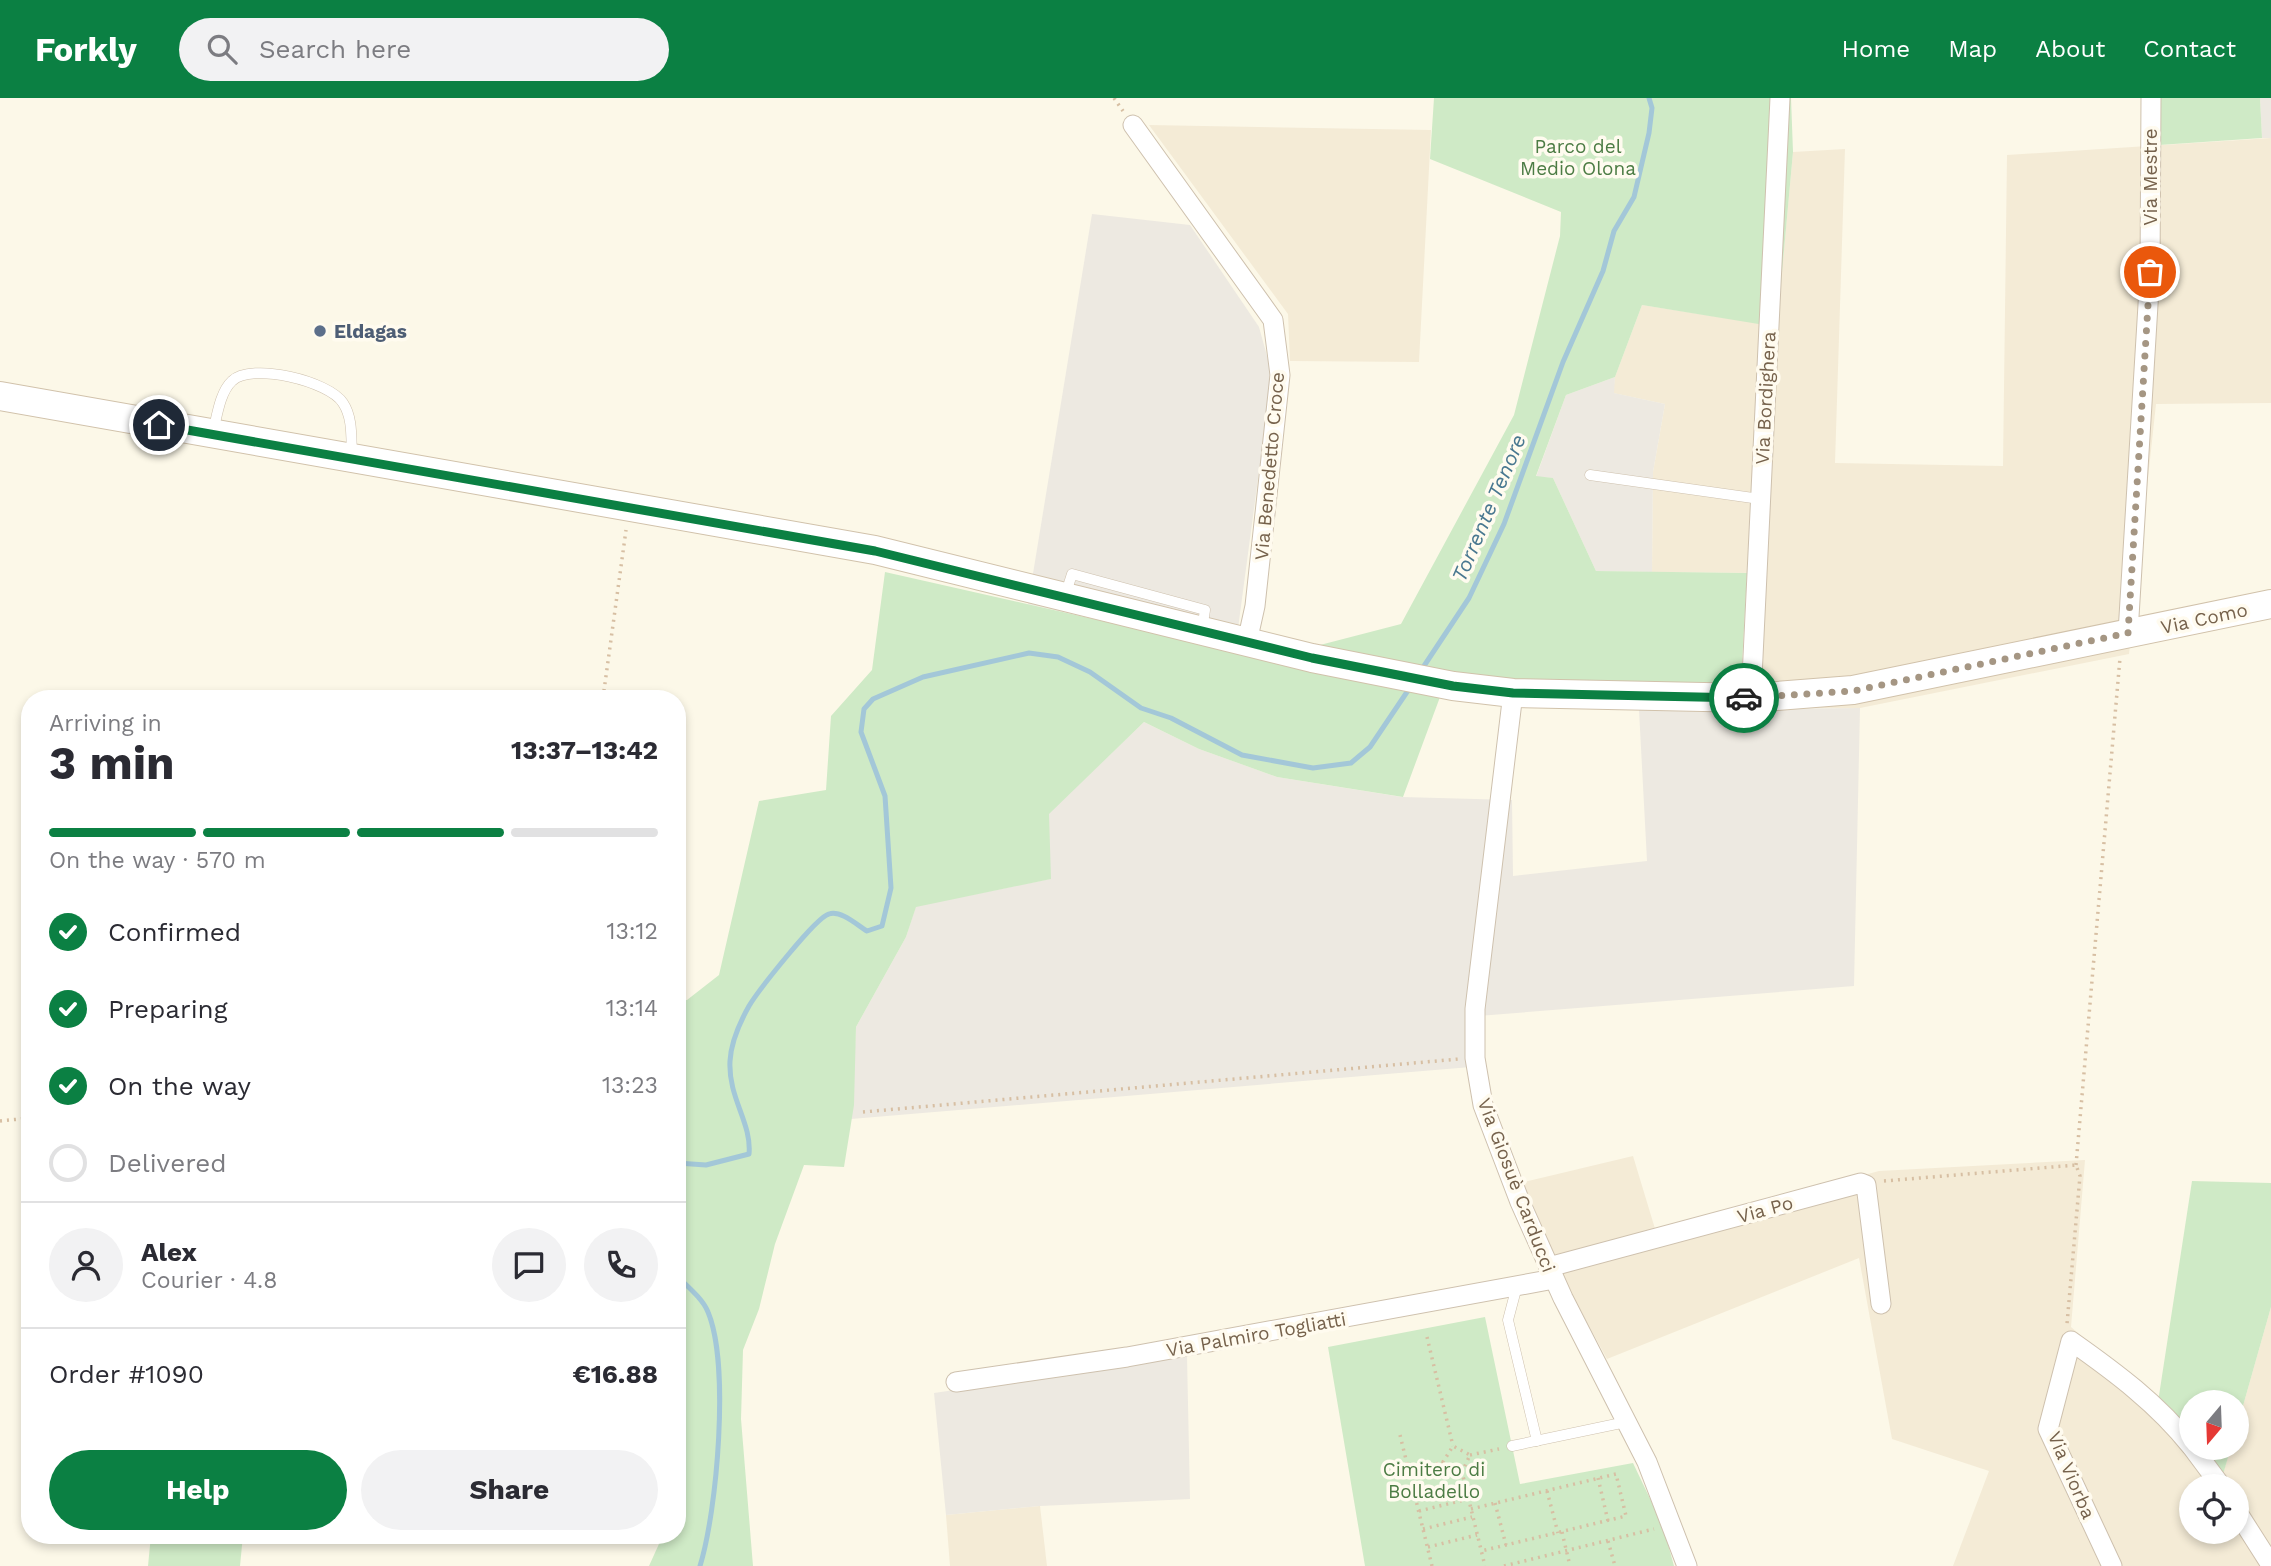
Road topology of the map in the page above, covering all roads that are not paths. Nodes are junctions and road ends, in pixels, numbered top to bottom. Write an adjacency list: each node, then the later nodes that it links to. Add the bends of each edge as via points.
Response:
1 (1780, 98): 8 (street, Via Bordighera)
2 (2151, 98): 10 (street, Via Mestre, via 2150,272)
3 (1133, 125): 11 (street, Via Benedetto Croce, via 1273,320 1280,375 1255,606)
4 (0, 396): 5 (main road, Via Como)
5 (212, 435): 6 (main road, Via Como); 6 (lane, via 226,388 234,379 250,373 280,376 323,387 341,400 349,416)
6 (352, 458): 11 (main road, Via Como, via 875,551)
7 (1590, 475): 8 (lane)
8 (1760, 499): 13 (street, Via Bordighera)
9 (2271, 604): 10 (main road, Via Como)
10 (2125, 634): 13 (main road, Via Como, via 1853,691)
11 (1247, 642): 12 (main road, Via Como, via 1453,686)
12 (1513, 693): 13 (main road, Via Como); 14 (street, Via Giosuè Carducci, via 1475,1009 1475,1058 1483,1105)
13 (1751, 698)
14 (1552, 1273): 15 (street, Via Palmiro Togliatti); 16 (street, Via Po, via 1861,1183 1866,1185 1870,1204); 18 (street, Via Giosuè Carducci)
15 (1517, 1286): 17 (street, Via Palmiro Togliatti, via 1127,1357); 20 (lane, via 1508,1320)
16 (1881, 1304)
17 (956, 1382)
18 (1627, 1421): 20 (lane); 26 (street, Via Giosuè Carducci)
19 (2179, 1430): 27 (street, Via Viorba, via 2124,1378 2071,1341 2048,1429)
20 (1537, 1441): 21 (lane)
21 (1512, 1446)
22 (2201, 1460): 23 (street)
23 (2212, 1474)
24 (2249, 1533): 25 (street)
25 (2267, 1564)
26 (1687, 1566)
27 (2112, 1566)

